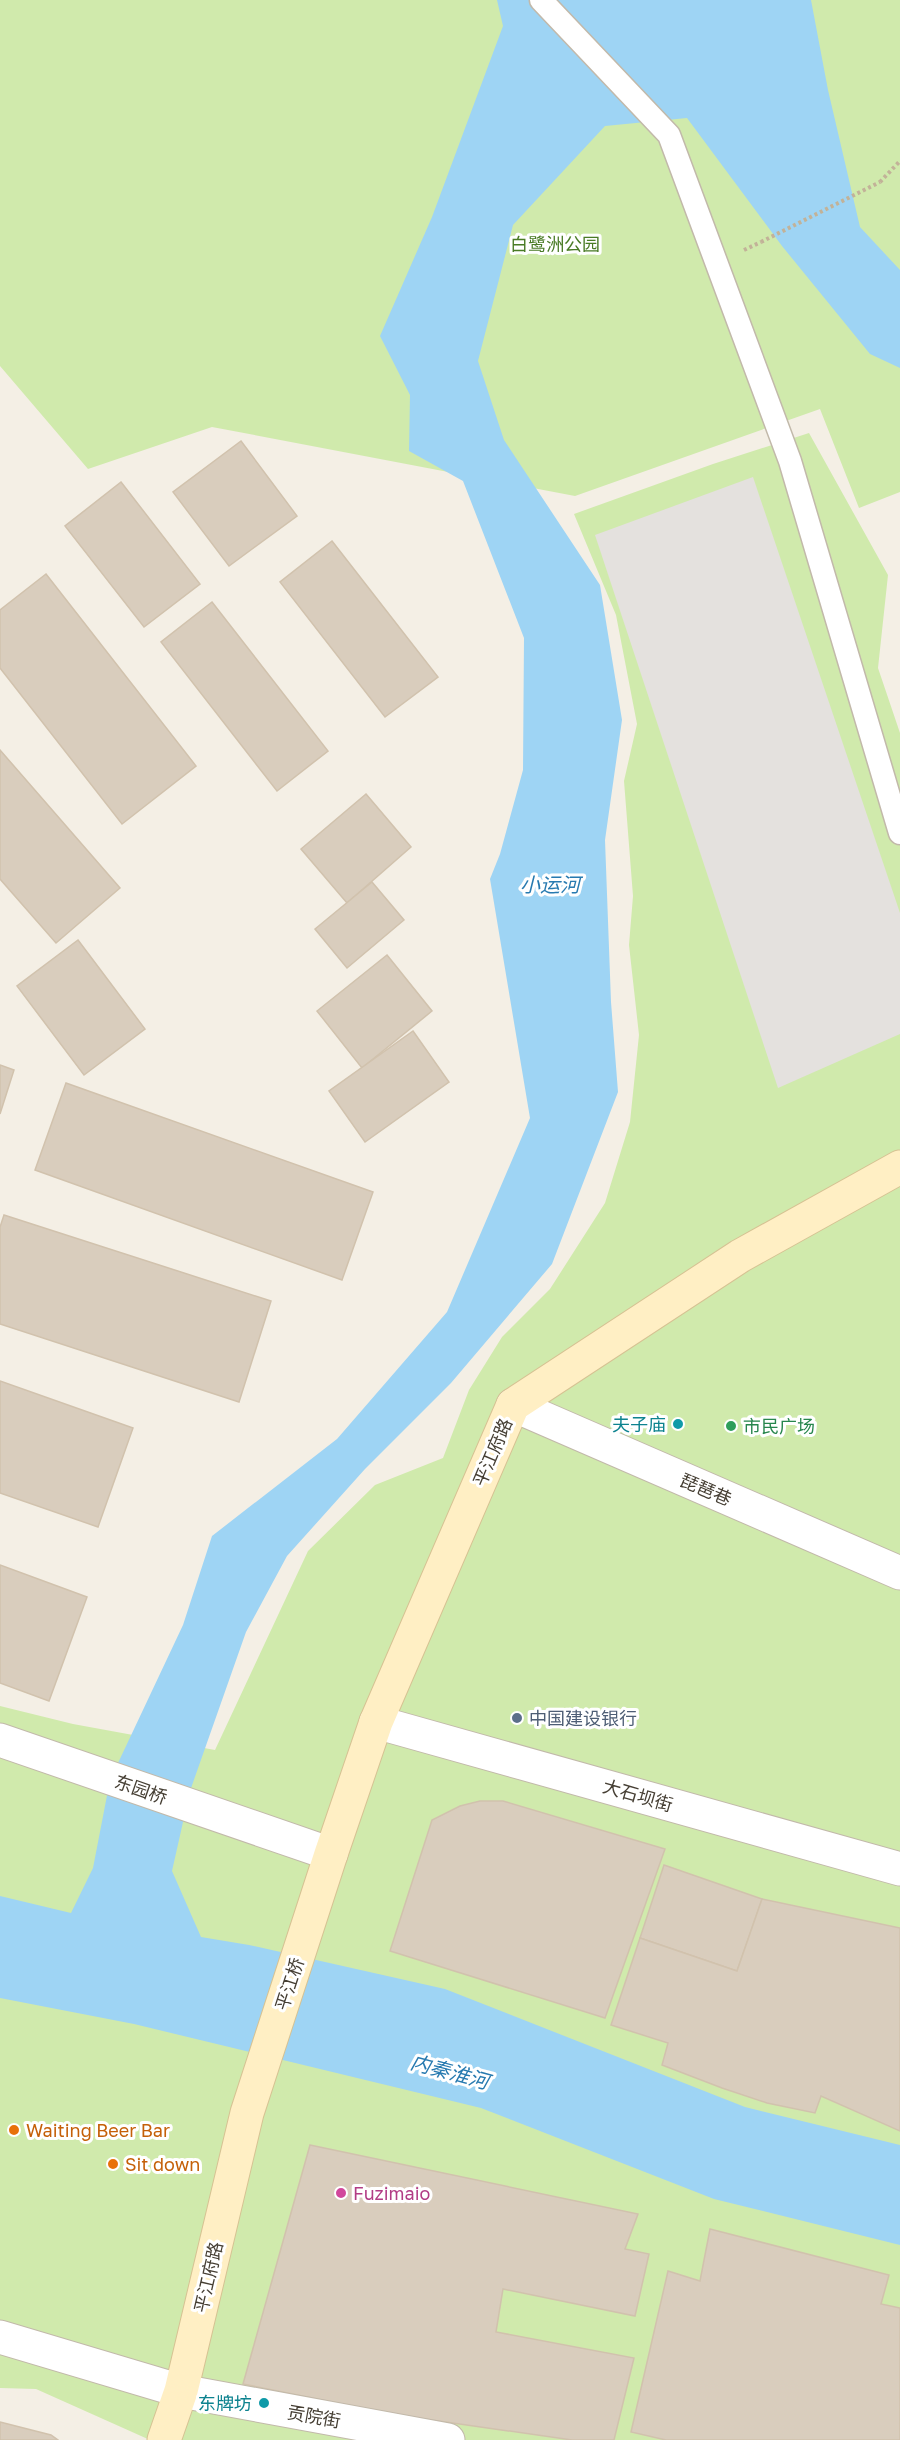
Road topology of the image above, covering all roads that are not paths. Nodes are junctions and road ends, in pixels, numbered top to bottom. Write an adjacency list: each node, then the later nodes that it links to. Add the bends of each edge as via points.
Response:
1 (541, 0): 2 (lane, via 669,135 790,461)
2 (900, 833)
3 (900, 1167): 4 (street, 平江府路, via 740,1256)
4 (513, 1405): 5 (street, 琵琶巷); 6 (street, 平江府路)
5 (900, 1573)
6 (376, 1722): 8 (street, 平江府路); 9 (street, 大石坝街)
7 (1, 1741): 8 (street, 东园桥)
8 (330, 1854): 10 (street, 平江桥)
9 (900, 1869)
10 (247, 2113): 12 (street, 平江府路)
11 (0, 2337): 12 (street, 贡院街)
12 (181, 2391): 13 (street, 平江府路); 14 (street, 贡院街)
13 (164, 2440)
14 (448, 2440)

